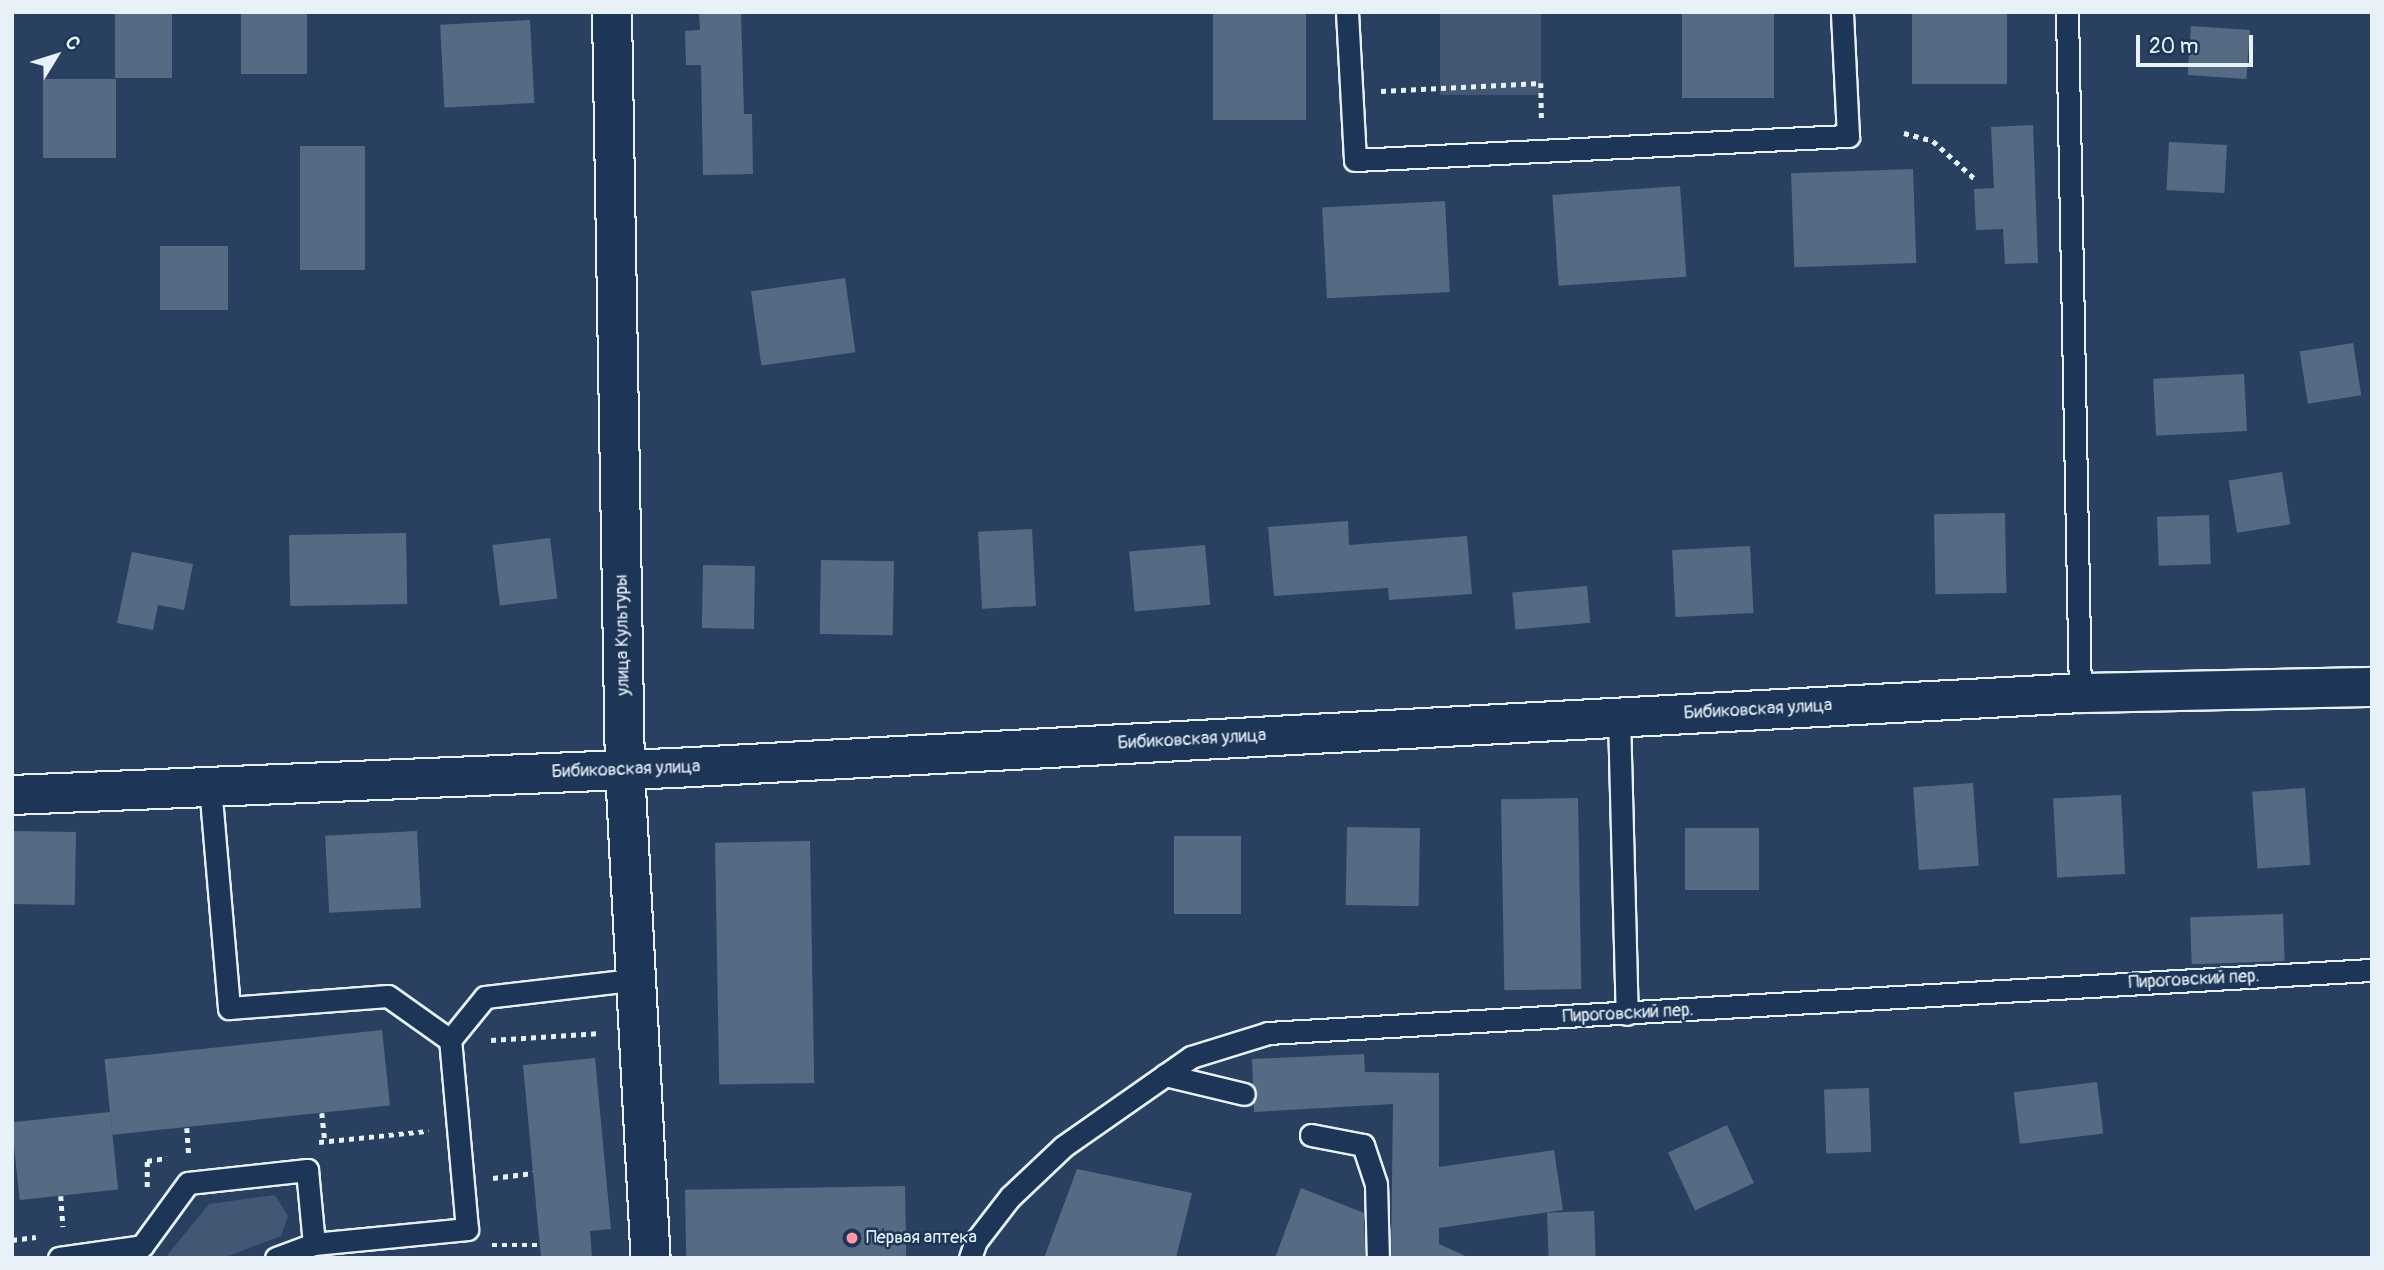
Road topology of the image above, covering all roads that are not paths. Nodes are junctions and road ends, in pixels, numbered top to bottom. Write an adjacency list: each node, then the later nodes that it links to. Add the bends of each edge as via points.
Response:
1 (612, 12): 8 (street, улица Культуры)
2 (1346, 12): 3 (lane, via 1355,160 1848,136)
3 (1842, 12)
4 (2067, 12): 6 (lane)
5 (2372, 687): 6 (street, Бибиковская улица)
6 (2080, 693): 7 (street, Бибиковская улица)
7 (1619, 718): 8 (street, Бибиковская улица); 13 (lane)
8 (625, 770): 9 (street, Бибиковская улица); 12 (street, улица Культуры)
9 (209, 786): 10 (street, Бибиковская улица); 14 (lane, via 229,1008 388,996)
10 (12, 795)
11 (2372, 970): 13 (lane, Пироговский пер.)
12 (633, 979): 14 (lane, via 485,997); 21 (street, улица Культуры)
13 (1628, 1014): 15 (lane, Пироговский пер., via 1268,1033 1191,1057)
14 (450, 1040): 18 (lane, via 467,1229)
15 (1165, 1075): 16 (lane); 22 (lane, Пироговский пер., via 1064,1146 1010,1197 975,1241)
16 (1244, 1094)
17 (1311, 1135): 23 (lane, via 1363,1145 1376,1184)
18 (314, 1244): 19 (lane, via 307,1170 188,1183 142,1246); 20 (lane)
19 (59, 1258)
20 (276, 1258)
21 (651, 1258)
22 (970, 1258)
23 (1378, 1258)

